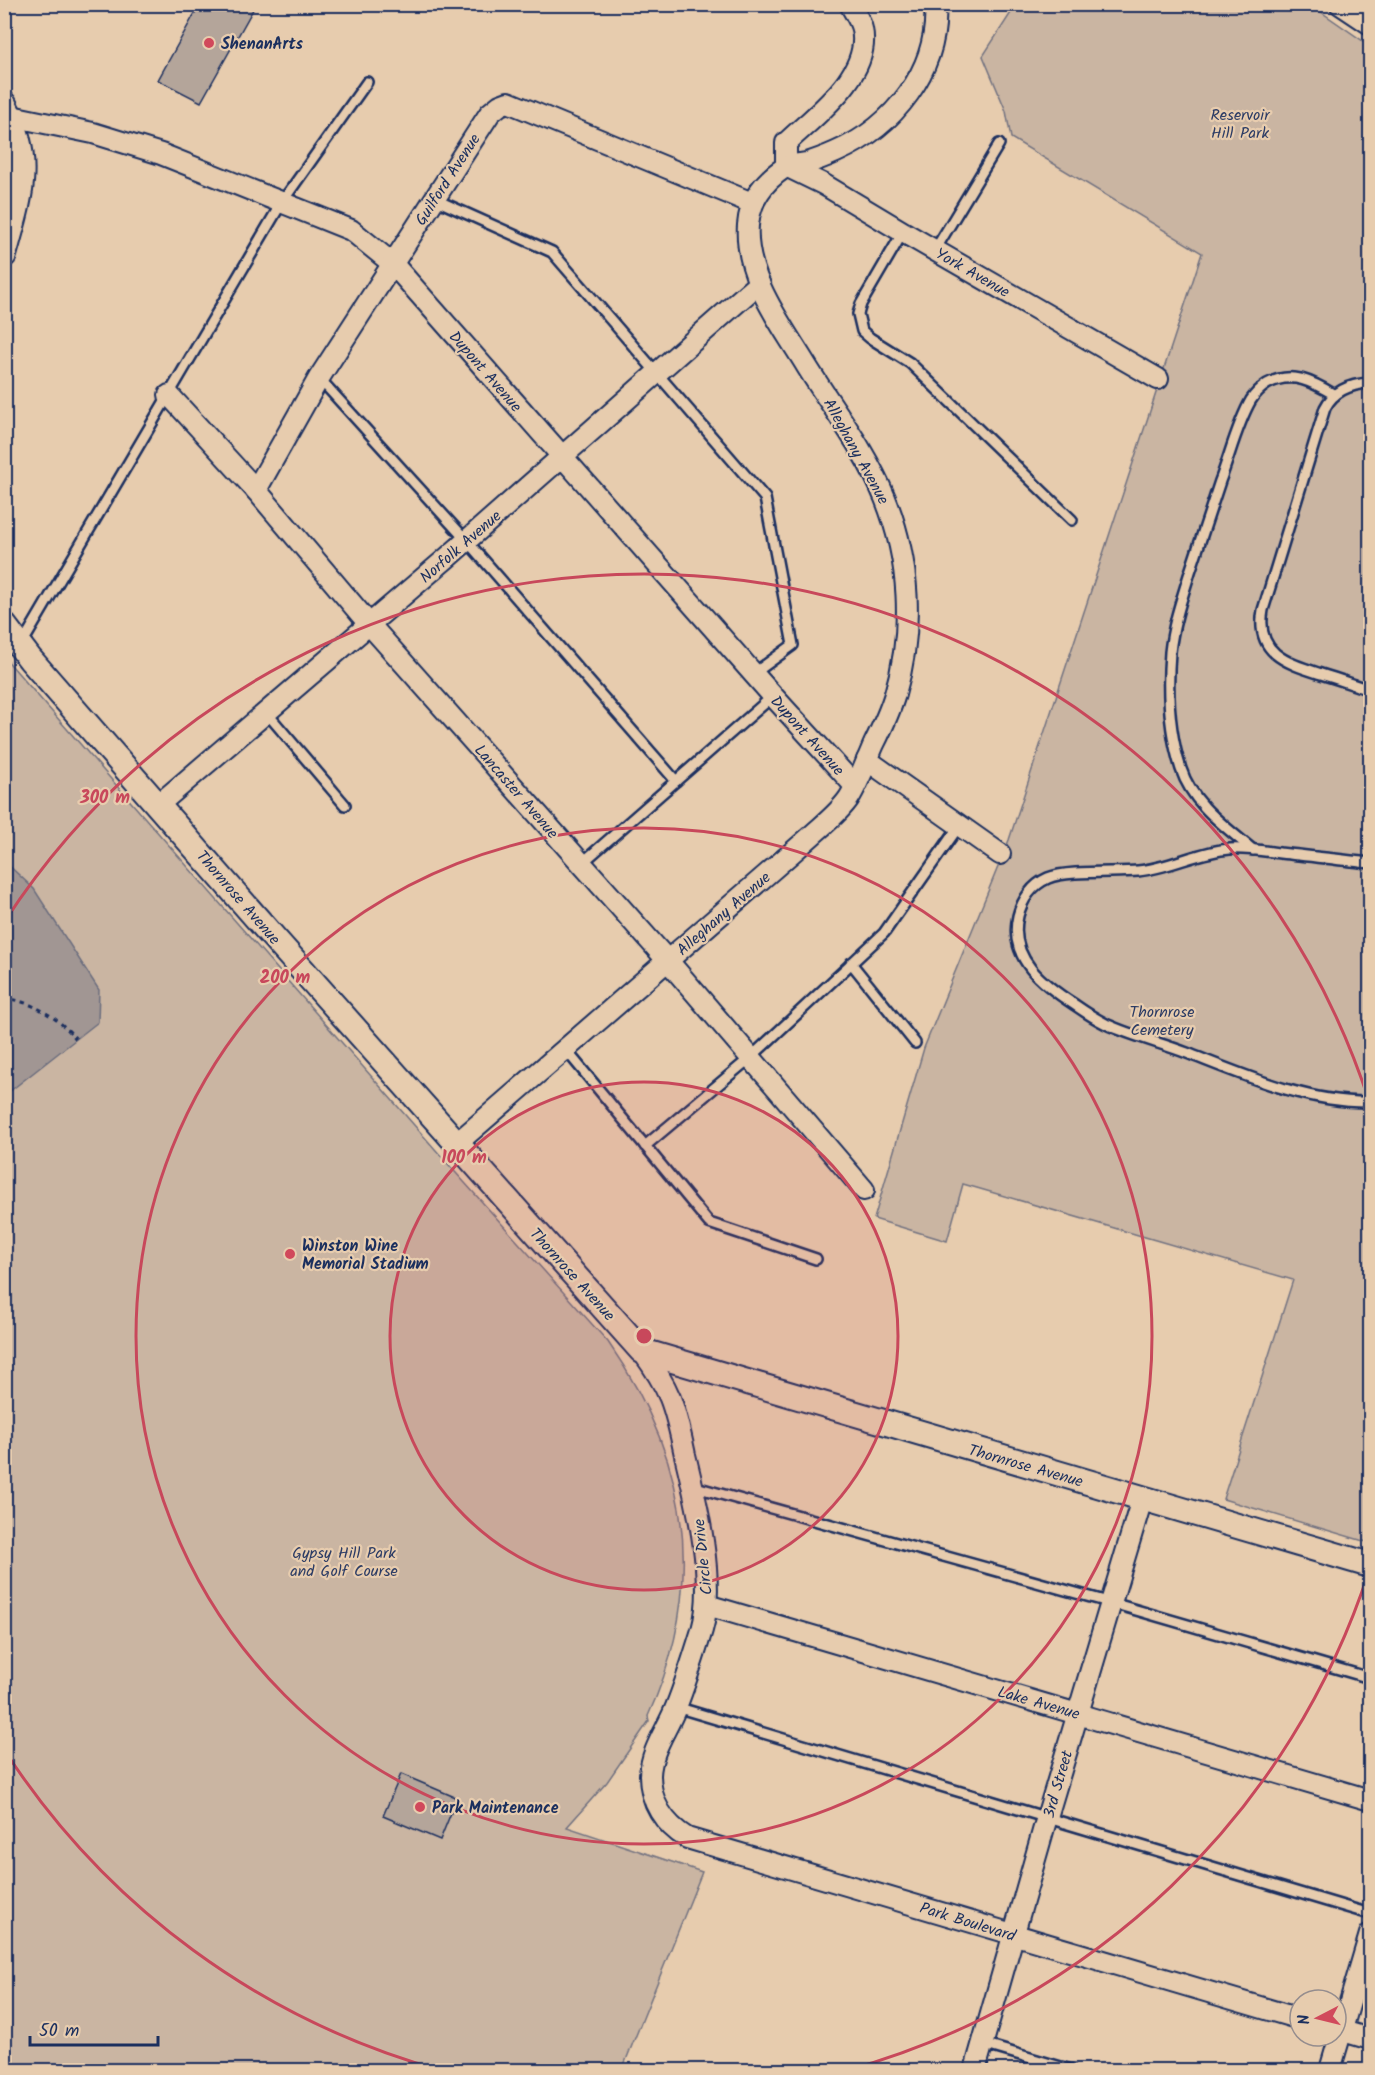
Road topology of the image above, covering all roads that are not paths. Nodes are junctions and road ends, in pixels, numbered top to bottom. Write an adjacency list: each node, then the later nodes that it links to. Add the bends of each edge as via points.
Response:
1 (850, 4): 8 (street, via 863,30 859,60 847,84 786,143)
2 (934, 4): 8 (street, via 933,39 923,67 899,108 837,152)
3 (1340, 4): 4 (street)
4 (1371, 24)
5 (367, 82): 10 (lane)
6 (8, 111): 10 (street, Dupont Avenue, via 161,154); 14 (street, via 20,146 23,175)
7 (999, 144): 13 (lane)
8 (786, 166): 11 (street, via 766,183); 12 (street, York Avenue)
9 (434, 199): 11 (street, Guilford Avenue, via 490,113 508,102); 15 (street, Guilford Avenue); 17 (lane, via 552,252)
10 (282, 202): 15 (street, Dupont Avenue, via 351,230); 21 (lane)
11 (752, 203): 16 (street, Alleghany Avenue, via 748,240)
12 (903, 232): 13 (street, York Avenue); 25 (lane, via 861,304 858,314 862,331 910,363)
13 (935, 250): 19 (street, York Avenue)
14 (4, 255)
15 (393, 264): 18 (street, Guilford Avenue); 23 (street, Dupont Avenue)
16 (759, 283): 17 (street, Norfolk Avenue); 34 (street, Alleghany Avenue, via 884,495 901,548 907,609 904,658 892,702)
17 (657, 374): 23 (street, Norfolk Avenue); 30 (lane, via 765,498 793,645)
18 (319, 378): 24 (street, Guilford Avenue); 26 (lane)
19 (1158, 379)
20 (1371, 383): 22 (lane, via 1347,387)
21 (169, 395): 24 (street, Lancaster Avenue); 29 (lane)
22 (1335, 395): 31 (lane, via 1324,410 1263,610 1263,631 1271,650 1286,662); 40 (lane, via 1308,380 1290,377 1269,383 1252,398 1174,629 1169,697 1181,769 1204,808)
23 (562, 457): 26 (street, Norfolk Avenue); 30 (street, Dupont Avenue)
24 (256, 490): 27 (street, Lancaster Avenue)
25 (1072, 520)
26 (467, 541): 27 (street, Norfolk Avenue); 35 (lane)
27 (369, 624): 33 (street, Norfolk Avenue); 43 (street, Lancaster Avenue)
28 (4, 625): 29 (street, Thornrose Avenue)
29 (21, 646): 37 (street, Thornrose Avenue)
30 (753, 674): 32 (street, Dupont Avenue)
31 (1371, 690)
32 (772, 696): 35 (lane); 36 (street, Dupont Avenue)
33 (266, 712): 37 (street, Norfolk Avenue); 38 (lane)
34 (867, 760): 36 (street, Alleghany Avenue); 39 (street, Dupont Avenue)
35 (676, 781): 43 (lane)
36 (855, 786): 44 (street, Alleghany Avenue, via 842,807 810,837)
37 (159, 805): 50 (street, Thornrose Avenue)
38 (345, 805)
39 (959, 826): 41 (street, Dupont Avenue); 45 (lane, via 884,933)
40 (1253, 850): 42 (lane); 49 (lane, via 1223,850 1145,870 1050,877 1034,887 1020,911 1017,936 1023,957 1040,980 1105,1023 1231,1071 1315,1097)
41 (1000, 854)
42 (1371, 863)
43 (581, 864): 44 (street, Lancaster Avenue)
44 (668, 961): 47 (street, Alleghany Avenue); 48 (street, Lancaster Avenue)
45 (851, 963): 46 (lane); 48 (lane)
46 (915, 1043)
47 (566, 1050): 50 (street, Alleghany Avenue); 51 (lane)
48 (750, 1058): 51 (lane); 52 (street, Lancaster Avenue)
49 (1371, 1102)
50 (456, 1144): 54 (street, Thornrose Avenue)
51 (645, 1146): 53 (lane, via 710,1223)
52 (864, 1190)
53 (816, 1259)
54 (642, 1351): 55 (street, Circle Drive, via 669,1397); 56 (street, Thornrose Avenue)
55 (692, 1486): 58 (lane); 59 (street, Circle Drive, via 706,1567)
56 (1142, 1499): 57 (street, Thornrose Avenue); 58 (street, 3rd Street)
57 (1371, 1565)
58 (1112, 1603): 60 (lane); 62 (street, 3rd Street)
59 (707, 1605): 61 (street, Circle Drive); 62 (street, Lake Avenue)
60 (1371, 1678)
61 (676, 1707): 63 (street, Circle Drive, via 651,1762); 65 (lane)
62 (1078, 1713): 64 (street, Lake Avenue); 65 (street, 3rd Street)
63 (654, 1799): 68 (street, Park Boulevard, via 667,1822 687,1838)
64 (1371, 1800)
65 (1047, 1817): 66 (lane); 68 (street, 3rd Street)
66 (1371, 1914)
67 (1371, 1934): 69 (street)
68 (1014, 1935): 70 (street, Park Boulevard); 73 (street, 3rd Street)
69 (1348, 2003)
70 (1288, 2015)
71 (1348, 2033): 72 (street)
72 (1371, 2039)
73 (983, 2044): 75 (street, 3rd Street); 76 (lane)
74 (1335, 2048): 77 (street)
75 (975, 2070)
76 (1071, 2070)
77 (1330, 2070)

